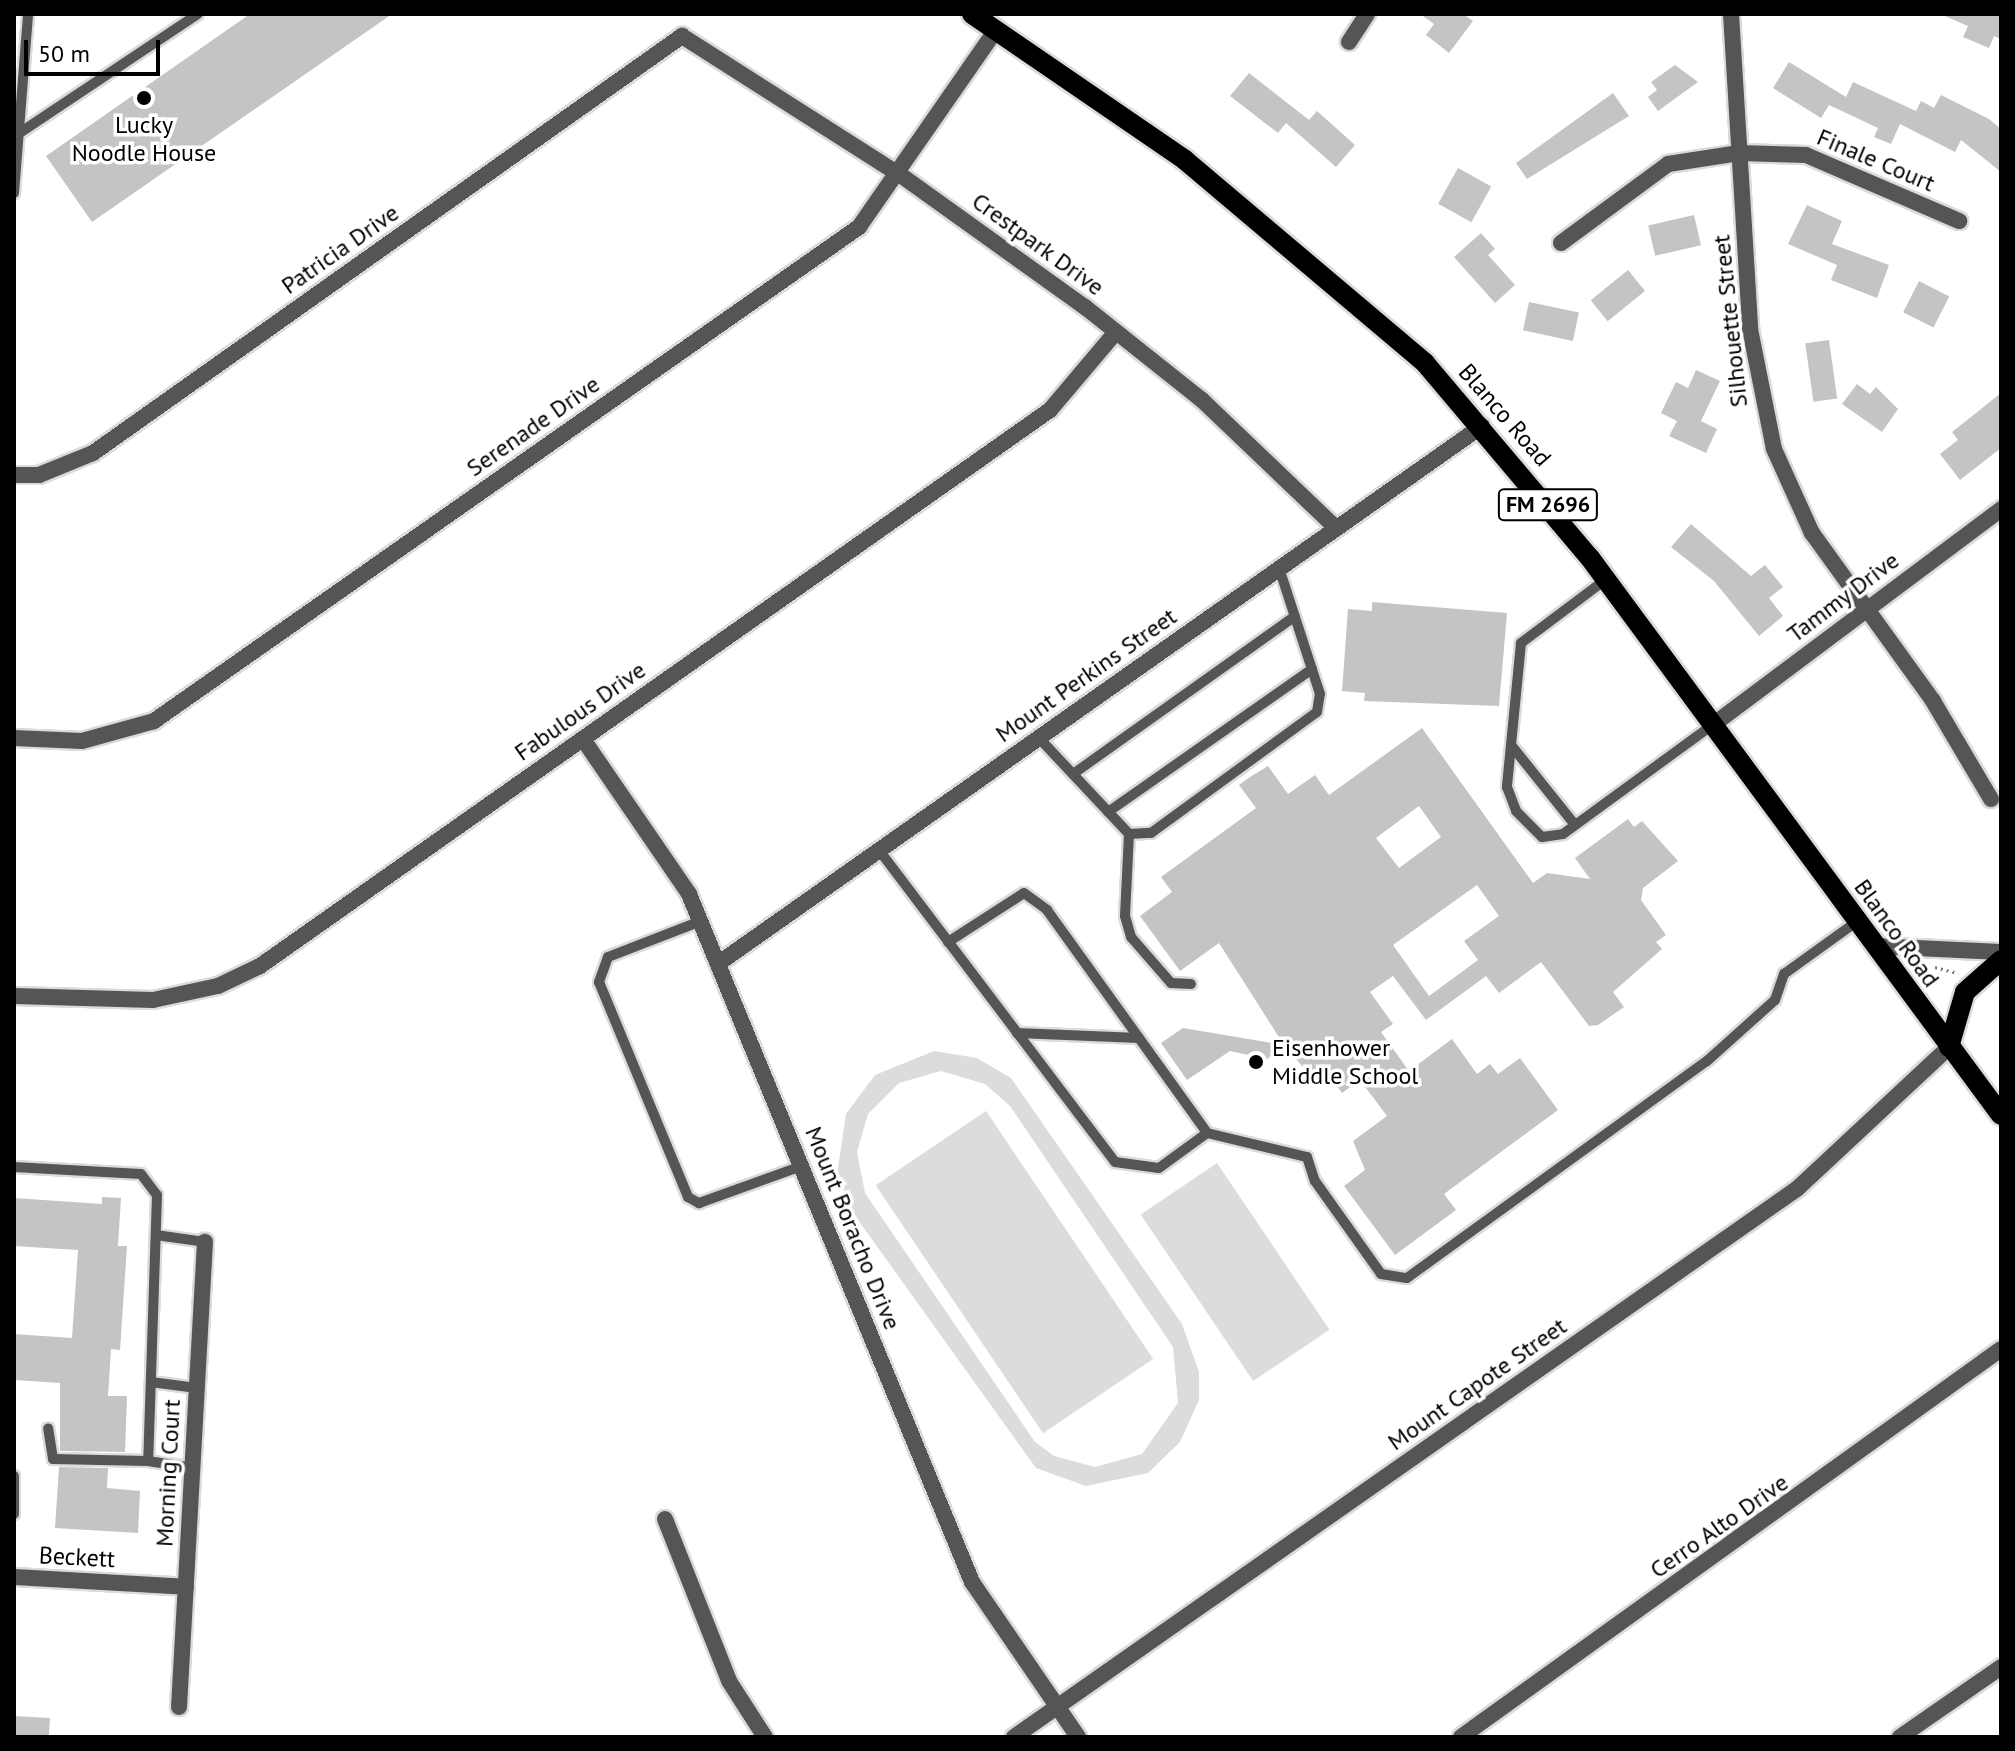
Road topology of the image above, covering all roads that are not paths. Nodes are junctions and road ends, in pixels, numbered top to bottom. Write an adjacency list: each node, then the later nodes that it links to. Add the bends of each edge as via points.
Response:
1 (28, 14): 9 (lane)
2 (198, 14): 9 (lane)
3 (972, 14): 6 (main road, Blanco Road / FM 2696)
4 (1367, 14): 8 (street)
5 (1731, 14): 10 (street, Silhouette Street)
6 (996, 30): 11 (street, Serenade Drive); 16 (main road, Blanco Road / FM 2696, via 1185,160 1293,248 1425,363)
7 (682, 36): 11 (street, Crestpark Drive); 17 (street, Patricia Drive, via 93,453 39,475)
8 (1349, 42)
9 (18, 134): 12 (lane)
10 (1739, 153): 13 (street, Finale Court, via 1806,155); 14 (street, Finale Court, via 1668,164); 22 (street, Silhouette Street, via 1758,394 1796,502)
11 (899, 174): 15 (street, Crestpark Drive); 26 (street, Serenade Drive, via 859,227 154,721 82,741)
12 (14, 193)
13 (1959, 221)
14 (1561, 243)
15 (1116, 332): 19 (street, Crestpark Drive, via 1224,419); 28 (street, Fabulous Drive, via 1050,410)
16 (1482, 426): 19 (street, Mount Perkins Street); 21 (main road, Blanco Road / FM 2696)
17 (14, 475)
18 (2001, 509): 22 (street, Tammy Drive)
19 (1336, 528): 20 (street, Mount Perkins Street)
20 (1279, 568): 23 (lane); 27 (street, Mount Perkins Street)
21 (1605, 580): 25 (main road, Blanco Road / FM 2696); 29 (lane, via 1521,643)
22 (1866, 610): 25 (street, Tammy Drive); 31 (street, Silhouette Street)
23 (1295, 616): 24 (lane); 30 (lane)
24 (1312, 669): 32 (lane); 34 (lane, via 1317,712 1151,833)
25 (1714, 724): 33 (lane); 37 (main road, Blanco Road / FM 2696)
26 (14, 738)
27 (1039, 738): 30 (lane); 35 (street, Mount Perkins Street)
28 (583, 739): 36 (street, Mount Boracho Drive, via 673,867); 44 (street, Fabulous Drive, via 240,977 153,1000)
29 (1511, 745): 33 (lane); 33 (lane, via 1507,787 1516,811 1542,837)
30 (1073, 774): 32 (lane)
31 (1991, 799)
32 (1108, 812): 34 (lane)
33 (1575, 825)
34 (1129, 834): 43 (lane, via 1125,916 1131,937 1171,983)
35 (879, 850): 38 (lane); 42 (street, Mount Perkins Street)
36 (701, 921): 42 (street, Mount Boracho Drive); 50 (lane, via 608,957 599,982 688,1197 699,1203)
37 (1856, 922): 39 (main road, Blanco Road / FM 2696); 49 (lane, via 1784,974 1775,1000 1707,1061 1407,1278 1381,1274 1315,1181 1307,1157)
38 (948, 942): 45 (lane); 46 (lane, via 1024,893 1047,910)
39 (1874, 946): 40 (street); 47 (main road, Blanco Road / FM 2696)
40 (2001, 952)
41 (2001, 960): 47 (main road, via 1965,992)
42 (719, 963): 50 (street, Mount Boracho Drive)
43 (1191, 984)
44 (14, 996)
45 (1017, 1033): 46 (lane); 49 (lane, via 1115,1162 1159,1168)
46 (1139, 1038): 49 (lane)
47 (1949, 1047): 48 (main road, Blanco Road / FM 2696); 67 (street, Mount Capote Street, via 1798,1188)
48 (2000, 1113)
49 (1207, 1133)
50 (802, 1166): 67 (street, Mount Boracho Drive, via 972,1582)
51 (14, 1167): 52 (lane, via 141,1174 157,1195)
52 (156, 1235): 53 (lane); 55 (lane)
53 (205, 1242): 56 (street, Morning Court)
54 (2001, 1349): 71 (street, Cerro Alto Drive)
55 (151, 1382): 56 (lane); 58 (lane)
56 (197, 1388): 59 (street, Morning Court)
57 (48, 1428): 58 (lane, via 53,1459)
58 (148, 1461): 59 (lane)
59 (193, 1468): 64 (street, Morning Court)
60 (14, 1476): 61 (lane)
61 (14, 1514)
62 (665, 1519): 68 (street, via 729,1681)
63 (14, 1577): 64 (street, Beckett)
64 (186, 1587): 66 (street, Morning Court)
65 (2001, 1667): 72 (street)
66 (179, 1707)
67 (1057, 1707): 69 (street, Mount Capote Street); 70 (street, Mount Boracho Drive)
68 (765, 1737)
69 (1014, 1737)
70 (1078, 1737)
71 (1461, 1737)
72 (1900, 1737)

